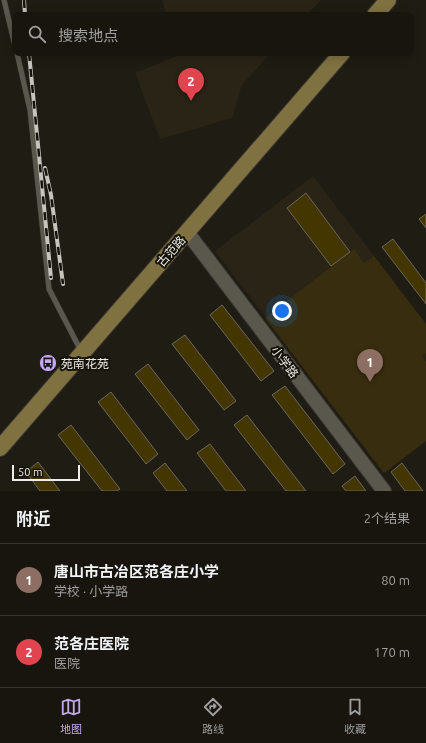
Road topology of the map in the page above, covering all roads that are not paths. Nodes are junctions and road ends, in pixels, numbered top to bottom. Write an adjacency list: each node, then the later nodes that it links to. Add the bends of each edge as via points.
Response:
1 (4, 0): 4 (lane)
2 (388, 0): 3 (main road)
3 (378, 12)
4 (12, 33)
5 (18, 56): 8 (lane, via 30,110 49,289)
6 (339, 56): 7 (main road, 古范路)
7 (187, 232): 8 (main road, 古范路); 10 (street, 小学路)
8 (82, 353): 9 (main road, 古范路)
9 (0, 448)
10 (384, 491)

